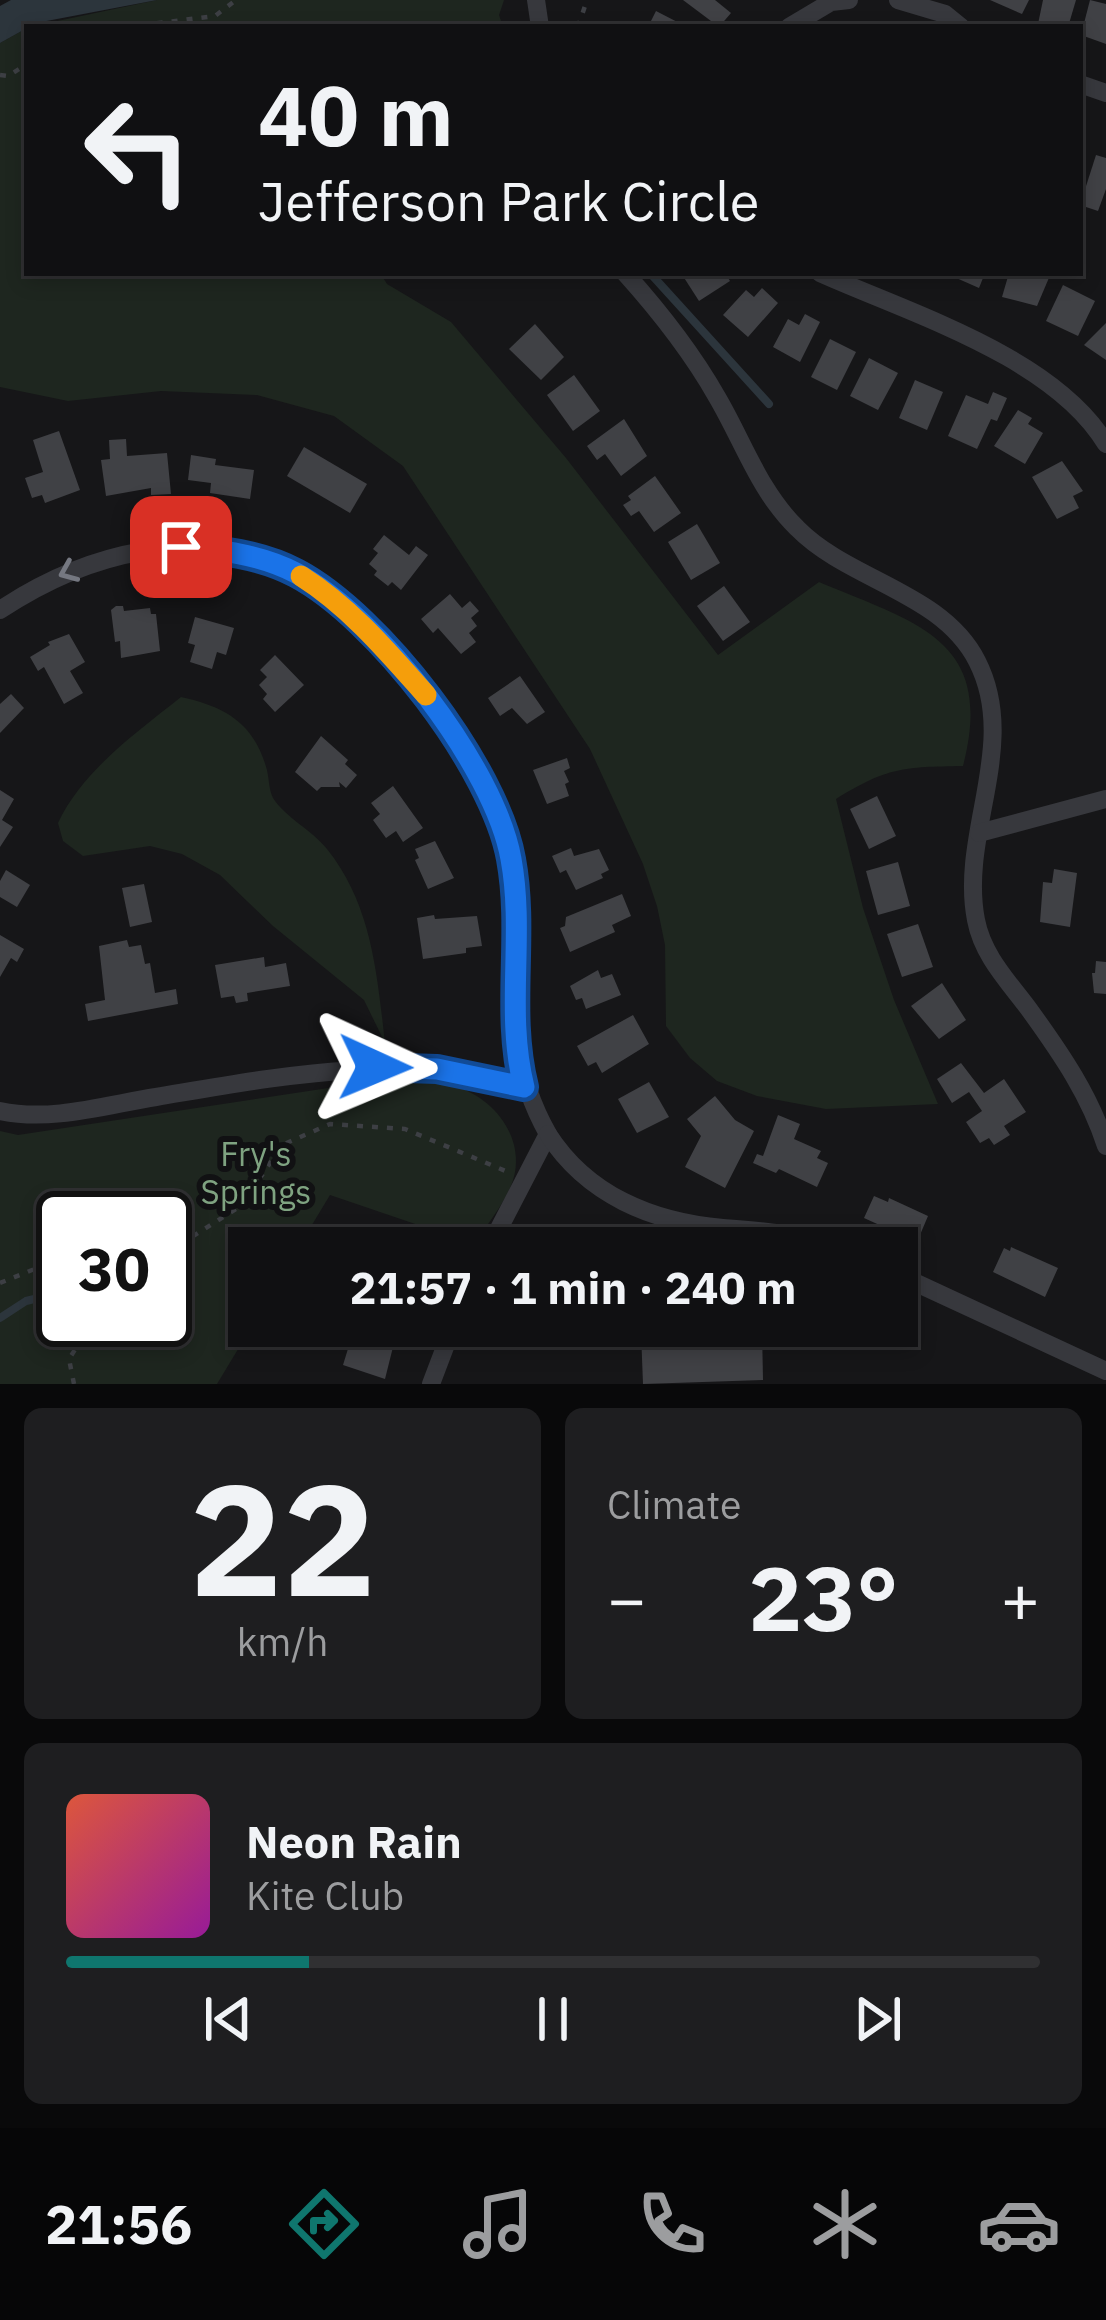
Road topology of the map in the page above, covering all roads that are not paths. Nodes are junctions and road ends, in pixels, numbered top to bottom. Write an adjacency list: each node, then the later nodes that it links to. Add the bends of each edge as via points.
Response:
1 (849, 0): 3 (street)
2 (898, 0): 4 (street)
3 (794, 24)
4 (958, 24)
5 (627, 276): 10 (street, via 695,360 754,470 797,528 861,575 927,608 968,646 994,718)
6 (827, 276): 7 (street, via 1049,381)
7 (1106, 444)
8 (0, 610): 11 (street, one-way to 8, via 514,1021 516,898 501,819 428,698 323,590 258,557 164,548 70,570)
9 (1106, 799): 10 (street)
10 (979, 833): 14 (street, via 972,900 985,948 1068,1063)
11 (524, 1087): 12 (street, via 388,1067 45,1116); 13 (street)
12 (0, 1111)
13 (548, 1134): 15 (street); 16 (street, via 583,1178 623,1203)
14 (1106, 1146)
15 (500, 1227)
16 (731, 1227)
17 (918, 1284): 19 (street)
18 (445, 1347): 20 (street)
19 (1106, 1371)
20 (430, 1384)

